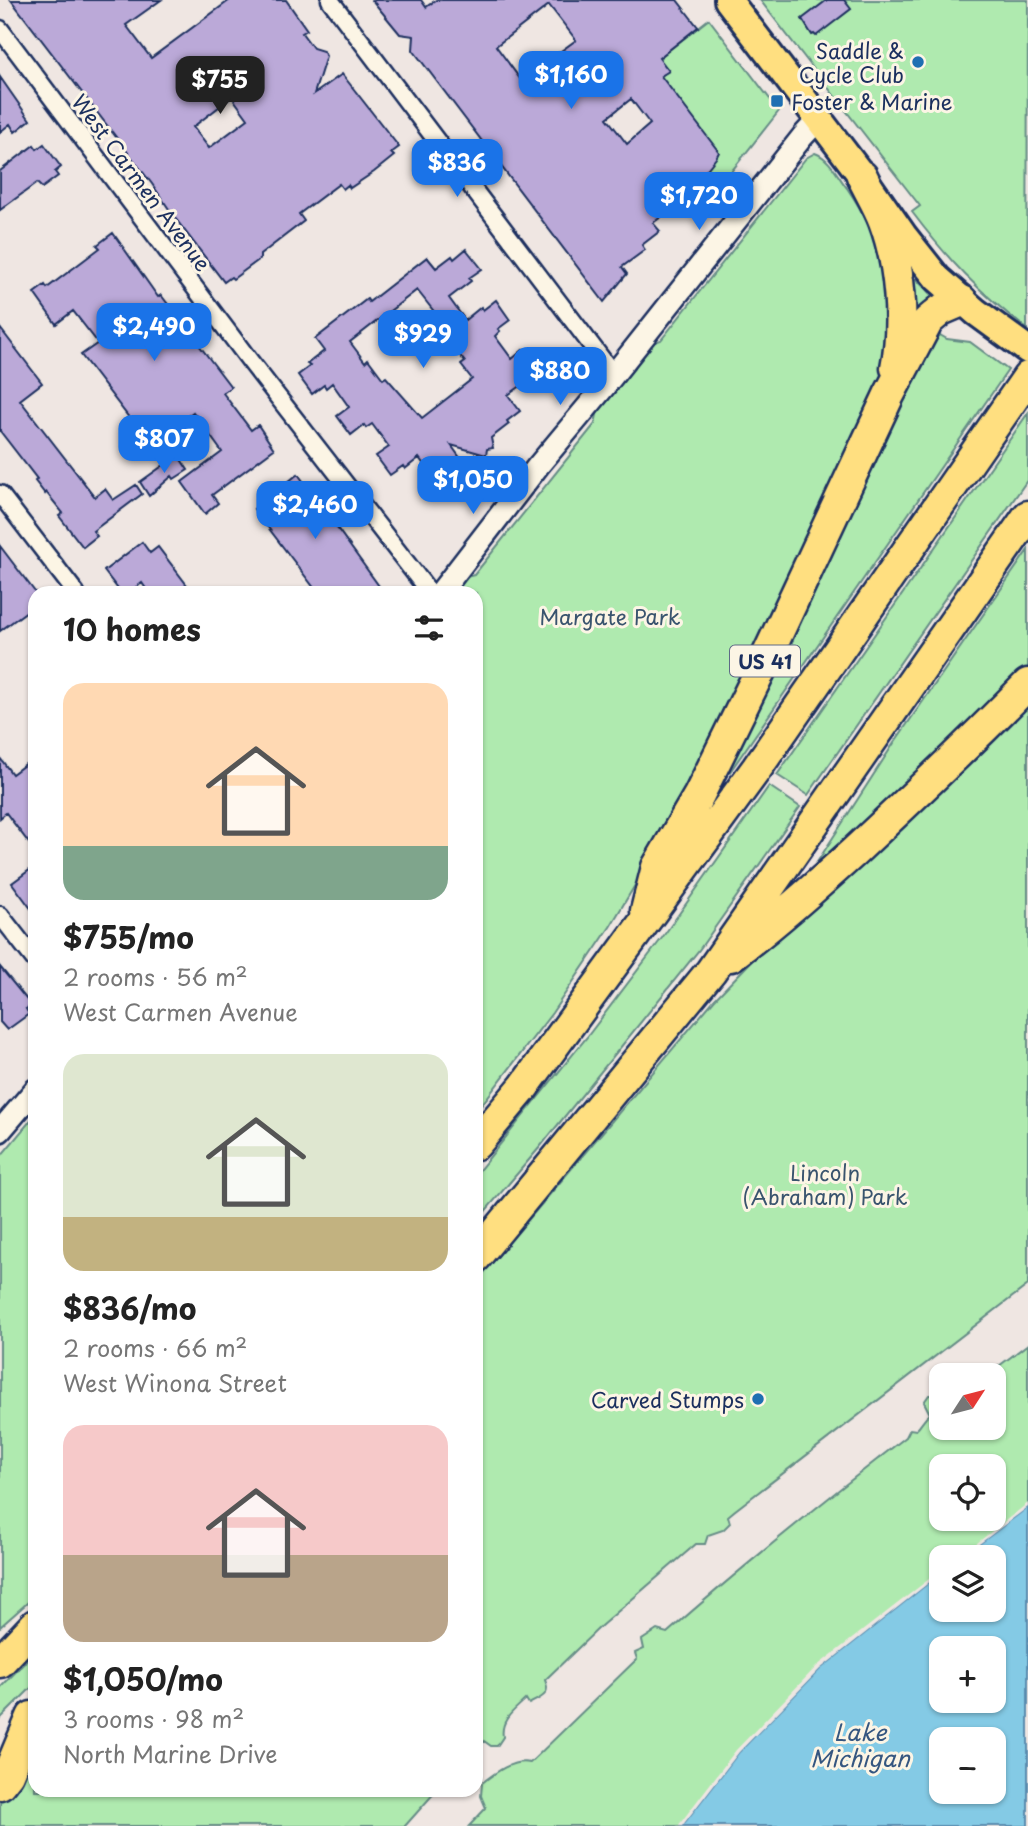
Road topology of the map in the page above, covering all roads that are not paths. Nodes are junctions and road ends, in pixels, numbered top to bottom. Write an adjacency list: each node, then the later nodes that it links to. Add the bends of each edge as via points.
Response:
1 (330, 0): 8 (street)
2 (728, 0): 4 (main road, US 41)
3 (0, 29): 14 (street, West Carmen Avenue)
4 (818, 120): 5 (main road, US 41); 8 (street)
5 (862, 176): 6 (main road, US 41, via 925,263); 10 (highway, US 41, via 886,228 897,282 900,344)
6 (962, 301): 7 (main road, US 41); 10 (highway, via 928,321)
7 (1028, 350)
8 (614, 375): 15 (street)
9 (1027, 379): 18 (highway)
10 (889, 395): 18 (highway, US 41, via 718,758 657,867)
11 (0, 494): 13 (street)
12 (1028, 516): 20 (highway)
13 (71, 586)
14 (425, 586)
15 (445, 586)
16 (1028, 684): 20 (highway, via 772,926)
17 (0, 915): 19 (street)
18 (643, 925): 23 (highway, US 41)
19 (28, 951)
20 (710, 971): 24 (highway)
21 (28, 1098): 22 (street)
22 (0, 1131)
23 (483, 1136)
24 (483, 1248)
25 (28, 1632): 26 (highway)
26 (2, 1659)
27 (28, 1720): 29 (highway)
28 (28, 1727): 30 (highway)
29 (0, 1748)
30 (0, 1784)

